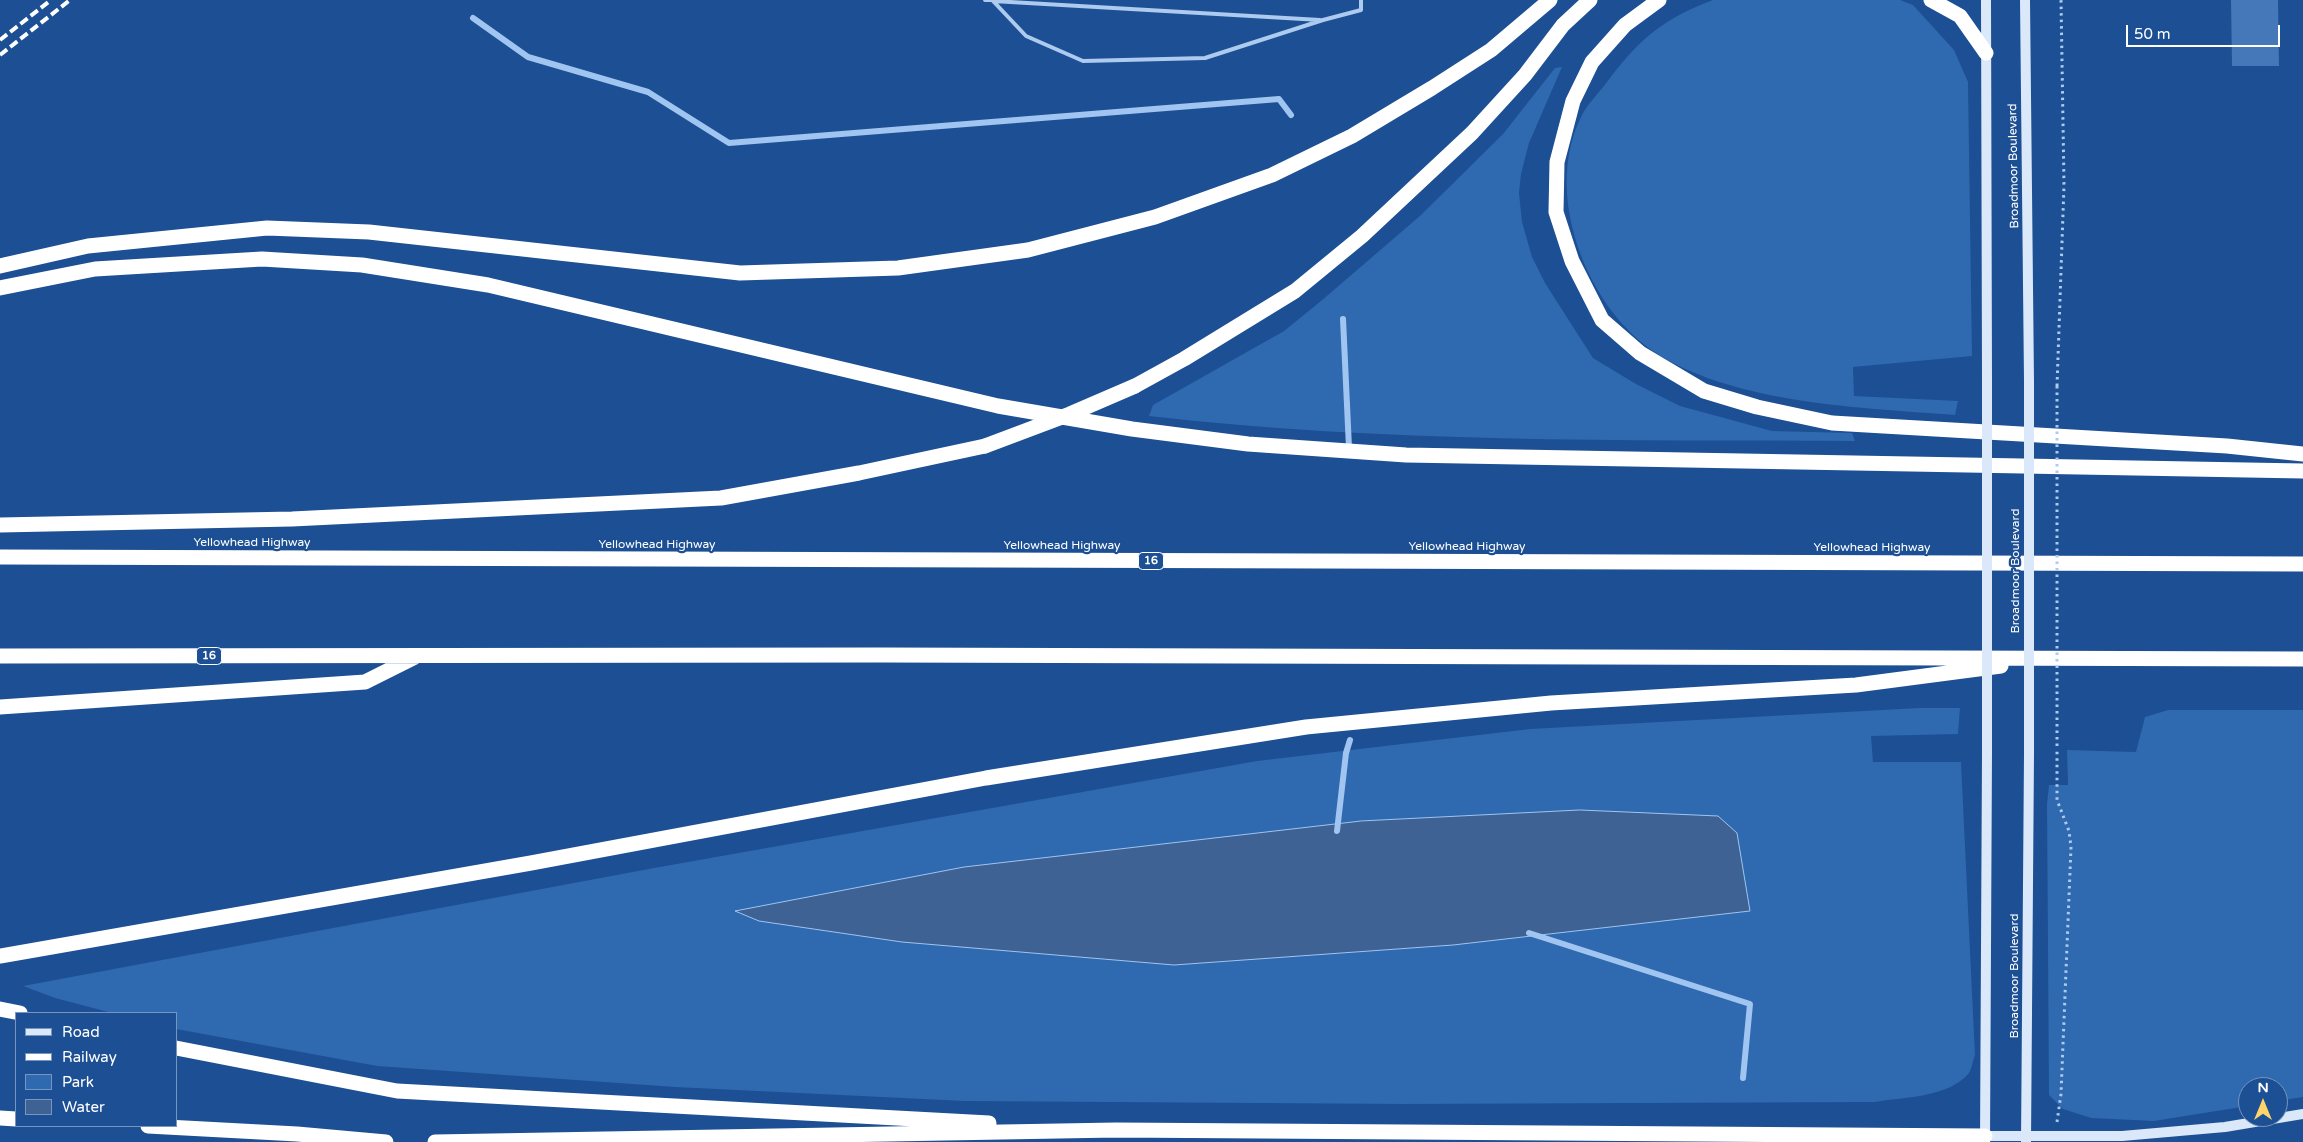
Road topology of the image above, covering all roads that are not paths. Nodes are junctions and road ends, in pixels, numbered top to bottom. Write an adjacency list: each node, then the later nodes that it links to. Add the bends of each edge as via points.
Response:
1 (985, 0): 2 (lane)
2 (993, 0): 10 (lane); 10 (lane, via 1026,36 1083,61 1205,58)
3 (1361, 0): 10 (lane, via 1361,10)
4 (1550, 0): 12 (highway, via 1491,50 1352,136 1272,174 1155,216 1028,250 898,268 740,273 369,232 267,228 88,246)
5 (1590, 0): 16 (highway, bridge, via 1563,25 1525,76 1472,133 1362,236 1295,291 1135,386 984,446 721,498 292,520)
6 (1659, 0): 14 (highway, via 1625,25 1592,62 1573,101 1557,162 1556,212 1572,261 1602,320 1640,353 1704,391 1832,424 2227,446)
7 (1931, 0): 11 (highway, via 1960,16)
8 (1986, 0): 11 (main road)
9 (2025, 0): 36 (main road, Broadmoor Boulevard, bridge, via 2029,381)
10 (1323, 20)
11 (1986, 53): 35 (main road, bridge)
12 (0, 266)
13 (0, 288): 15 (highway, via 95,269 262,259 362,265 488,285 998,406 1132,429 1248,444 1406,455)
14 (2303, 454)
15 (2303, 471)
16 (0, 526)
17 (0, 557): 18 (highway, Yellowhead Highway / 16)
18 (2303, 564)
19 (418, 655): 20 (highway, 16); 21 (highway, 16); 23 (highway, via 365,682)
20 (0, 656)
21 (2062, 658): 22 (highway, 16); 24 (highway, via 1856,685 1551,703 1306,727 986,778 541,861)
22 (2303, 659)
23 (0, 708)
24 (0, 956)
25 (0, 1009): 26 (highway)
26 (15, 1012)
27 (178, 1048): 32 (highway, via 397,1091)
28 (2303, 1114): 34 (main road, via 2225,1127)
29 (0, 1118): 30 (highway)
30 (15, 1118)
31 (167, 1127): 37 (highway)
32 (1116, 1130): 33 (highway); 38 (highway)
33 (1797, 1136): 35 (highway); 39 (highway)
34 (2122, 1136): 36 (main road); 40 (main road)
35 (1985, 1139): 36 (main road)
36 (2026, 1139)
37 (386, 1142)
38 (435, 1142)
39 (1814, 1142)
40 (2110, 1142)

